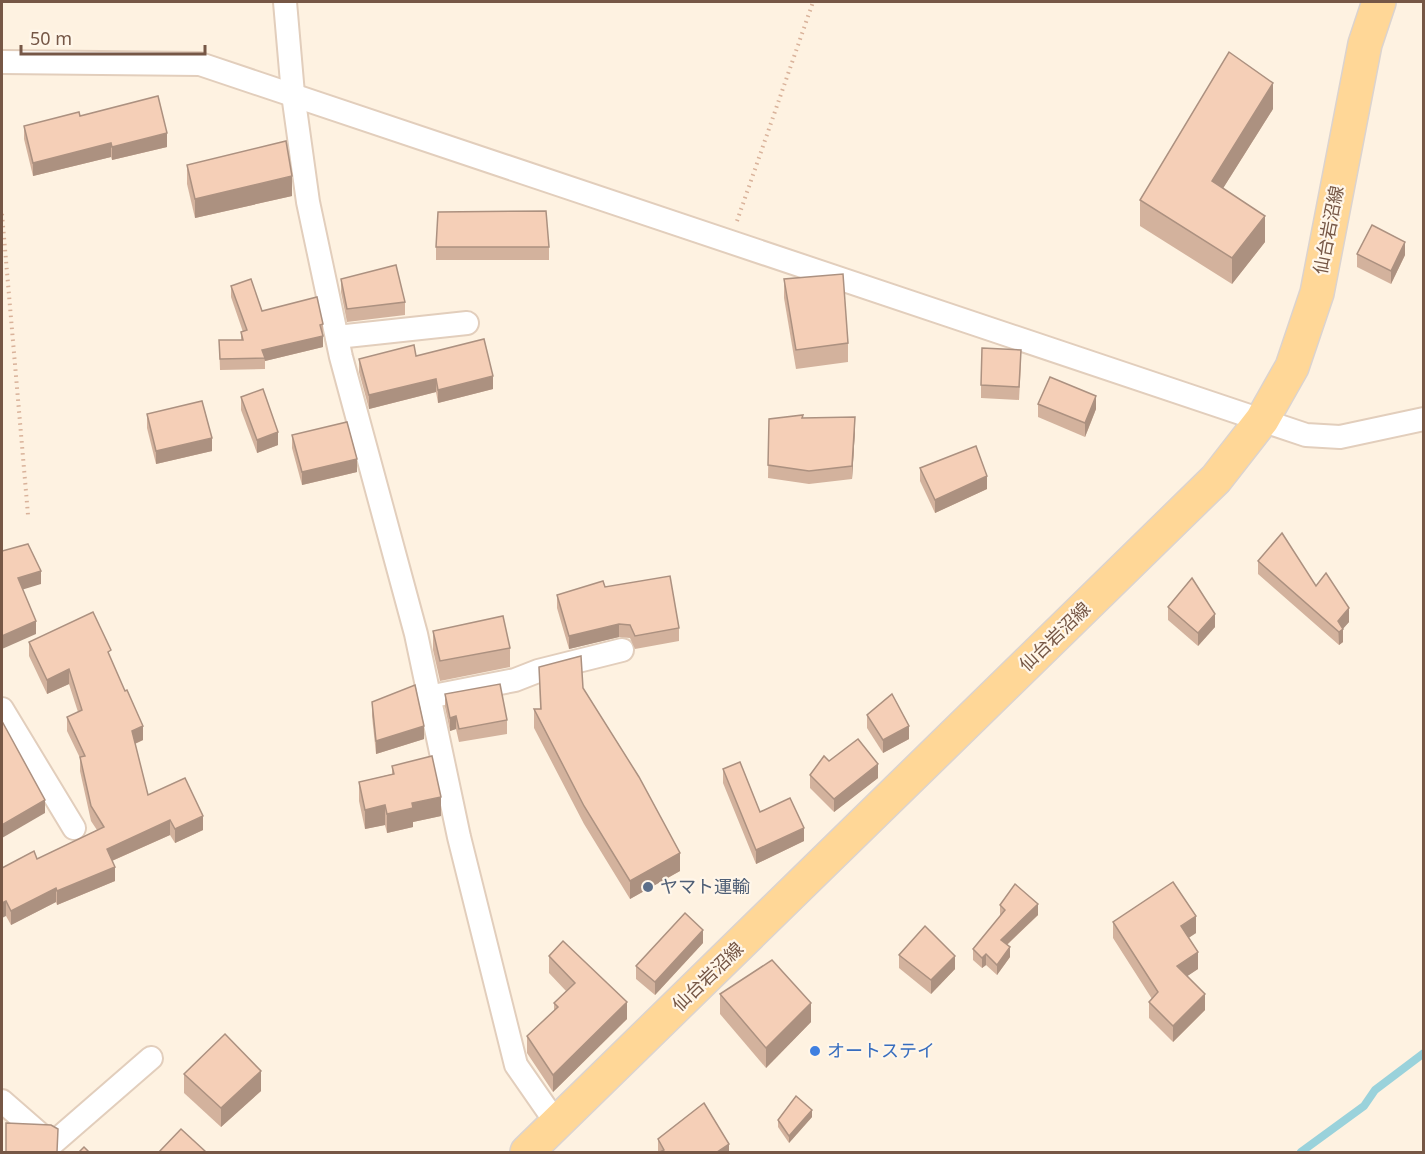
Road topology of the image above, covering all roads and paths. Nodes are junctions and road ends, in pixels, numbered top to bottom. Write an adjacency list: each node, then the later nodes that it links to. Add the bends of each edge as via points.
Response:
1 (285, 2): 5 (street)
2 (813, 2): 7 (path)
3 (1379, 2): 11 (main road, 仙台岩沼線, via 1365,44 1317,293 1292,367)
4 (2, 62): 5 (street, via 200,64)
5 (292, 94): 7 (street); 9 (street, via 308,202)
6 (2, 214): 12 (path)
7 (730, 241): 11 (street)
8 (467, 323): 9 (street)
9 (337, 337): 14 (street, via 416,634)
10 (1424, 419): 11 (street, via 1340,436 1306,435)
11 (1262, 420): 19 (main road, 仙台岩沼線, via 1216,479)
12 (28, 515)
13 (622, 650): 14 (street, via 515,680)
14 (428, 697): 19 (street, via 516,1065)
15 (2, 709): 16 (street)
16 (74, 828)
17 (151, 1058): 20 (street)
18 (2, 1101): 20 (street)
19 (556, 1124): 21 (main road, 仙台岩沼線)
20 (57, 1148)
21 (527, 1152)

